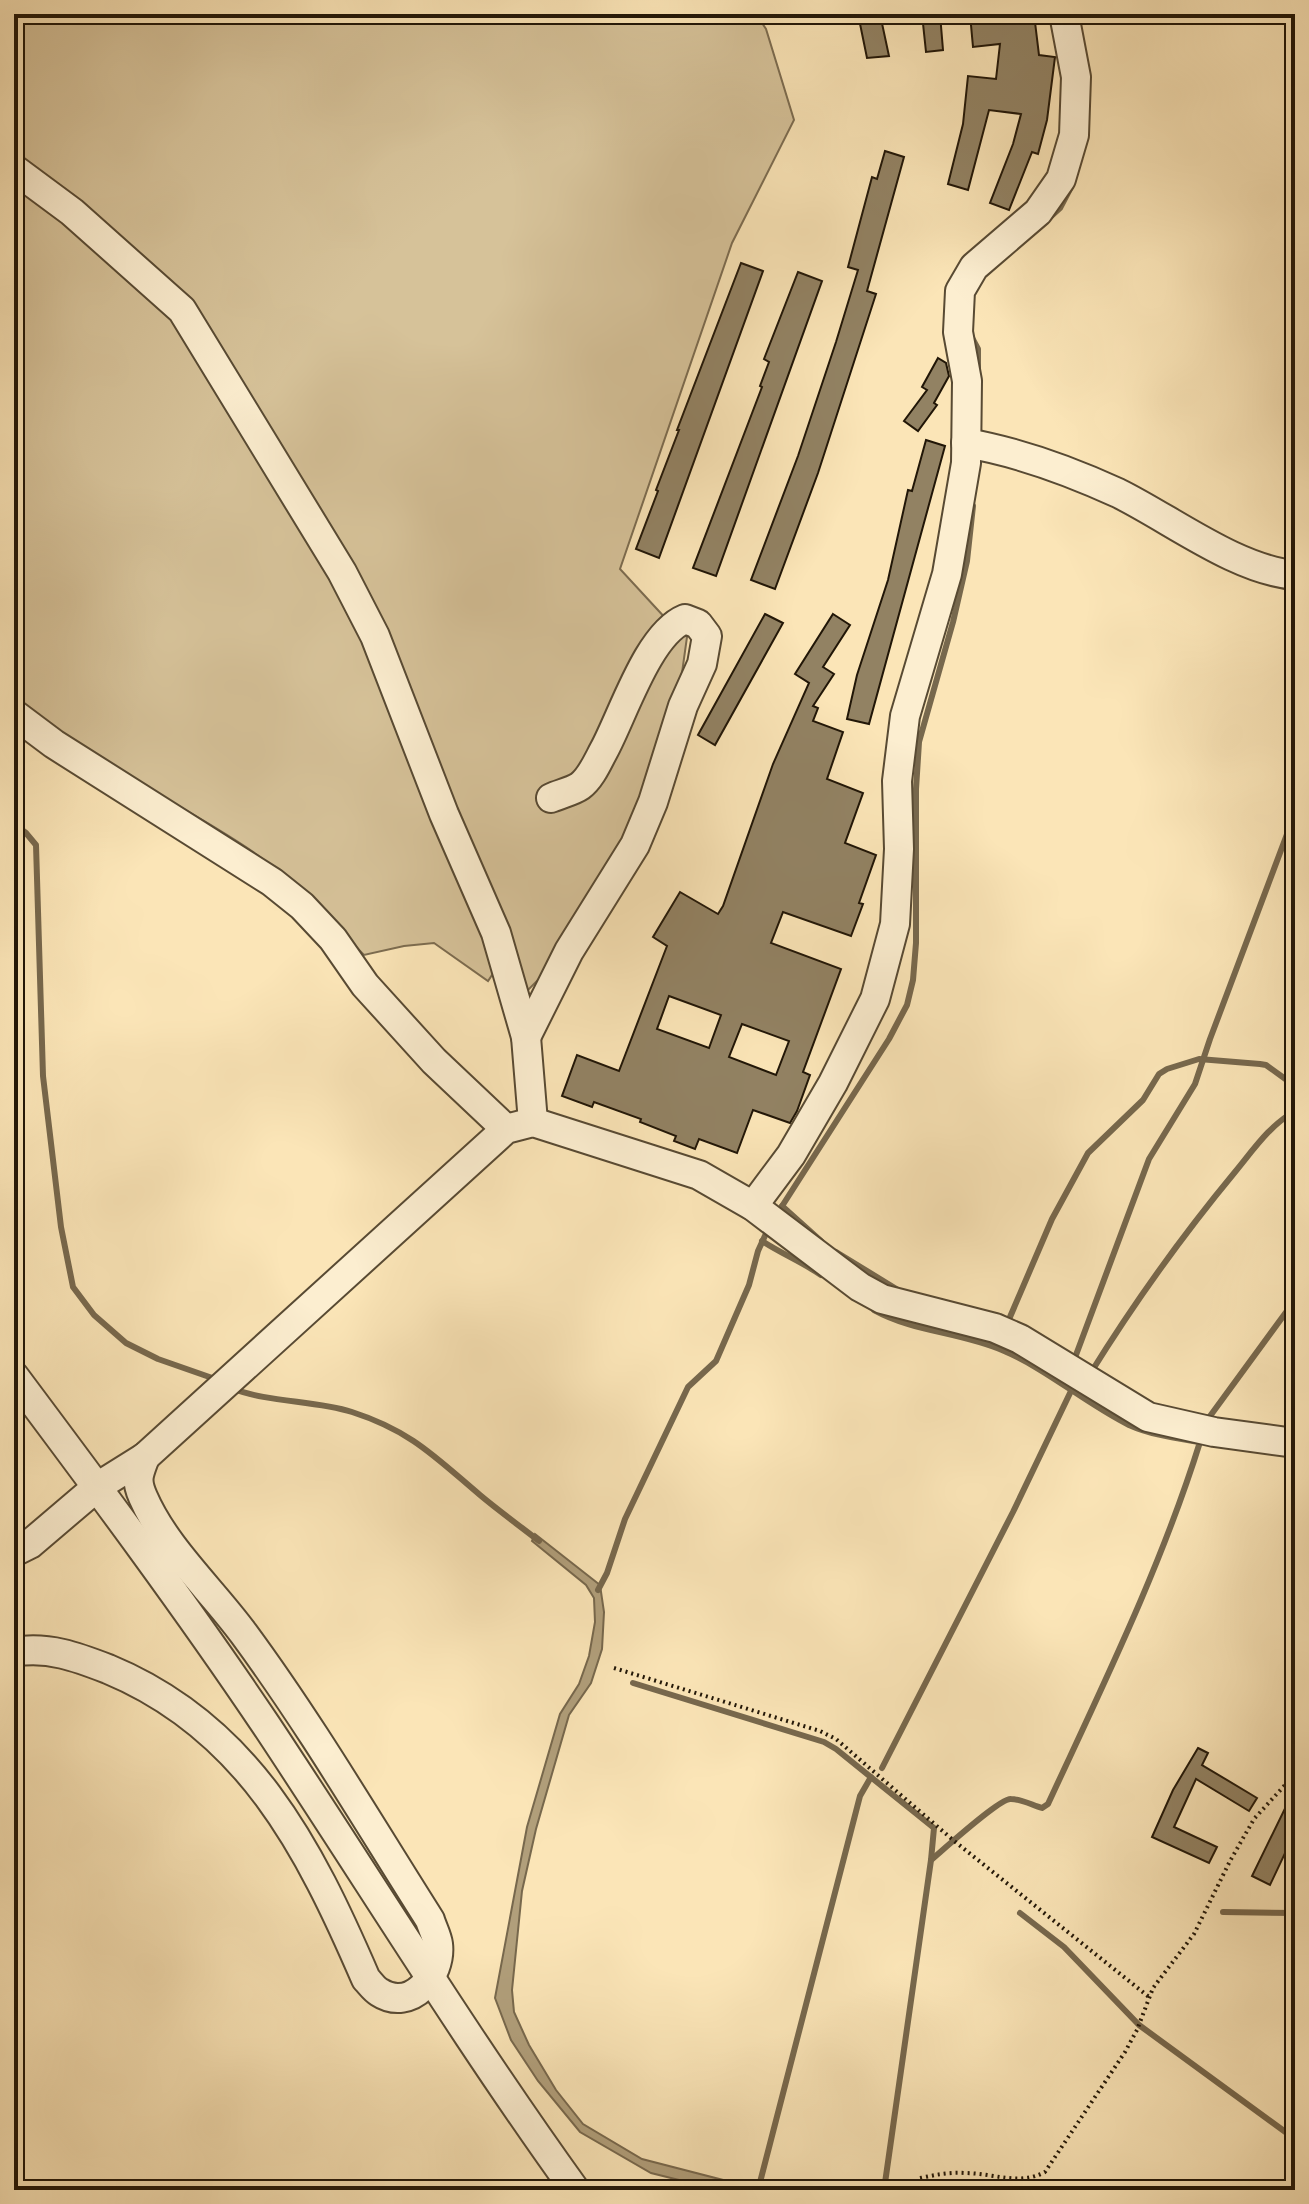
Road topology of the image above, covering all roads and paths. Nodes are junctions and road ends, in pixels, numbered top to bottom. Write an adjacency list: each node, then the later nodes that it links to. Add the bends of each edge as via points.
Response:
1 (1064, 14): 3 (street, via 1076,77 1074,135 1061,179 1038,212 974,267 960,291 958,332)
2 (14, 169): 7 (street, via 72,212 182,310 342,572 375,636 496,933)
3 (974, 444): 4 (street, via 1038,461 1105,488 1203,541 1271,572); 10 (street, via 947,574 905,716 897,781 895,924 875,999 791,1155)
4 (1295, 575)
5 (14, 714): 9 (street, via 302,906 434,1061)
6 (551, 798): 7 (street, via 580,786 595,766 661,638 685,619 698,624 707,636 707,647 653,802 635,845 569,951)
7 (526, 1037): 8 (street)
8 (533, 1122): 9 (street); 10 (street, via 699,1175)
9 (506, 1129): 13 (street)
10 (765, 1216): 12 (street, via 882,1299 1020,1339 1148,1417)
11 (14, 1376): 14 (street)
12 (1295, 1443)
13 (145, 1457): 14 (street); 19 (street, via 137,1479 151,1511 244,1634 430,1920 438,1945)
14 (97, 1487): 15 (street); 19 (street, via 264,1724)
15 (14, 1552)
16 (14, 1652): 19 (street, via 72,1654 131,1680 202,1724 284,1815 315,1866 366,1979 380,1993 397,1998 416,1994)
17 (614, 1668): 20 (path, via 836,1739)
18 (1295, 1774): 20 (path, via 1254,1819 1194,1934)
19 (430, 1979): 22 (street)
20 (1149, 1997): 21 (path, via 1125,2052 1045,2172 1030,2180 967,2173)
21 (920, 2178)
22 (575, 2190)

